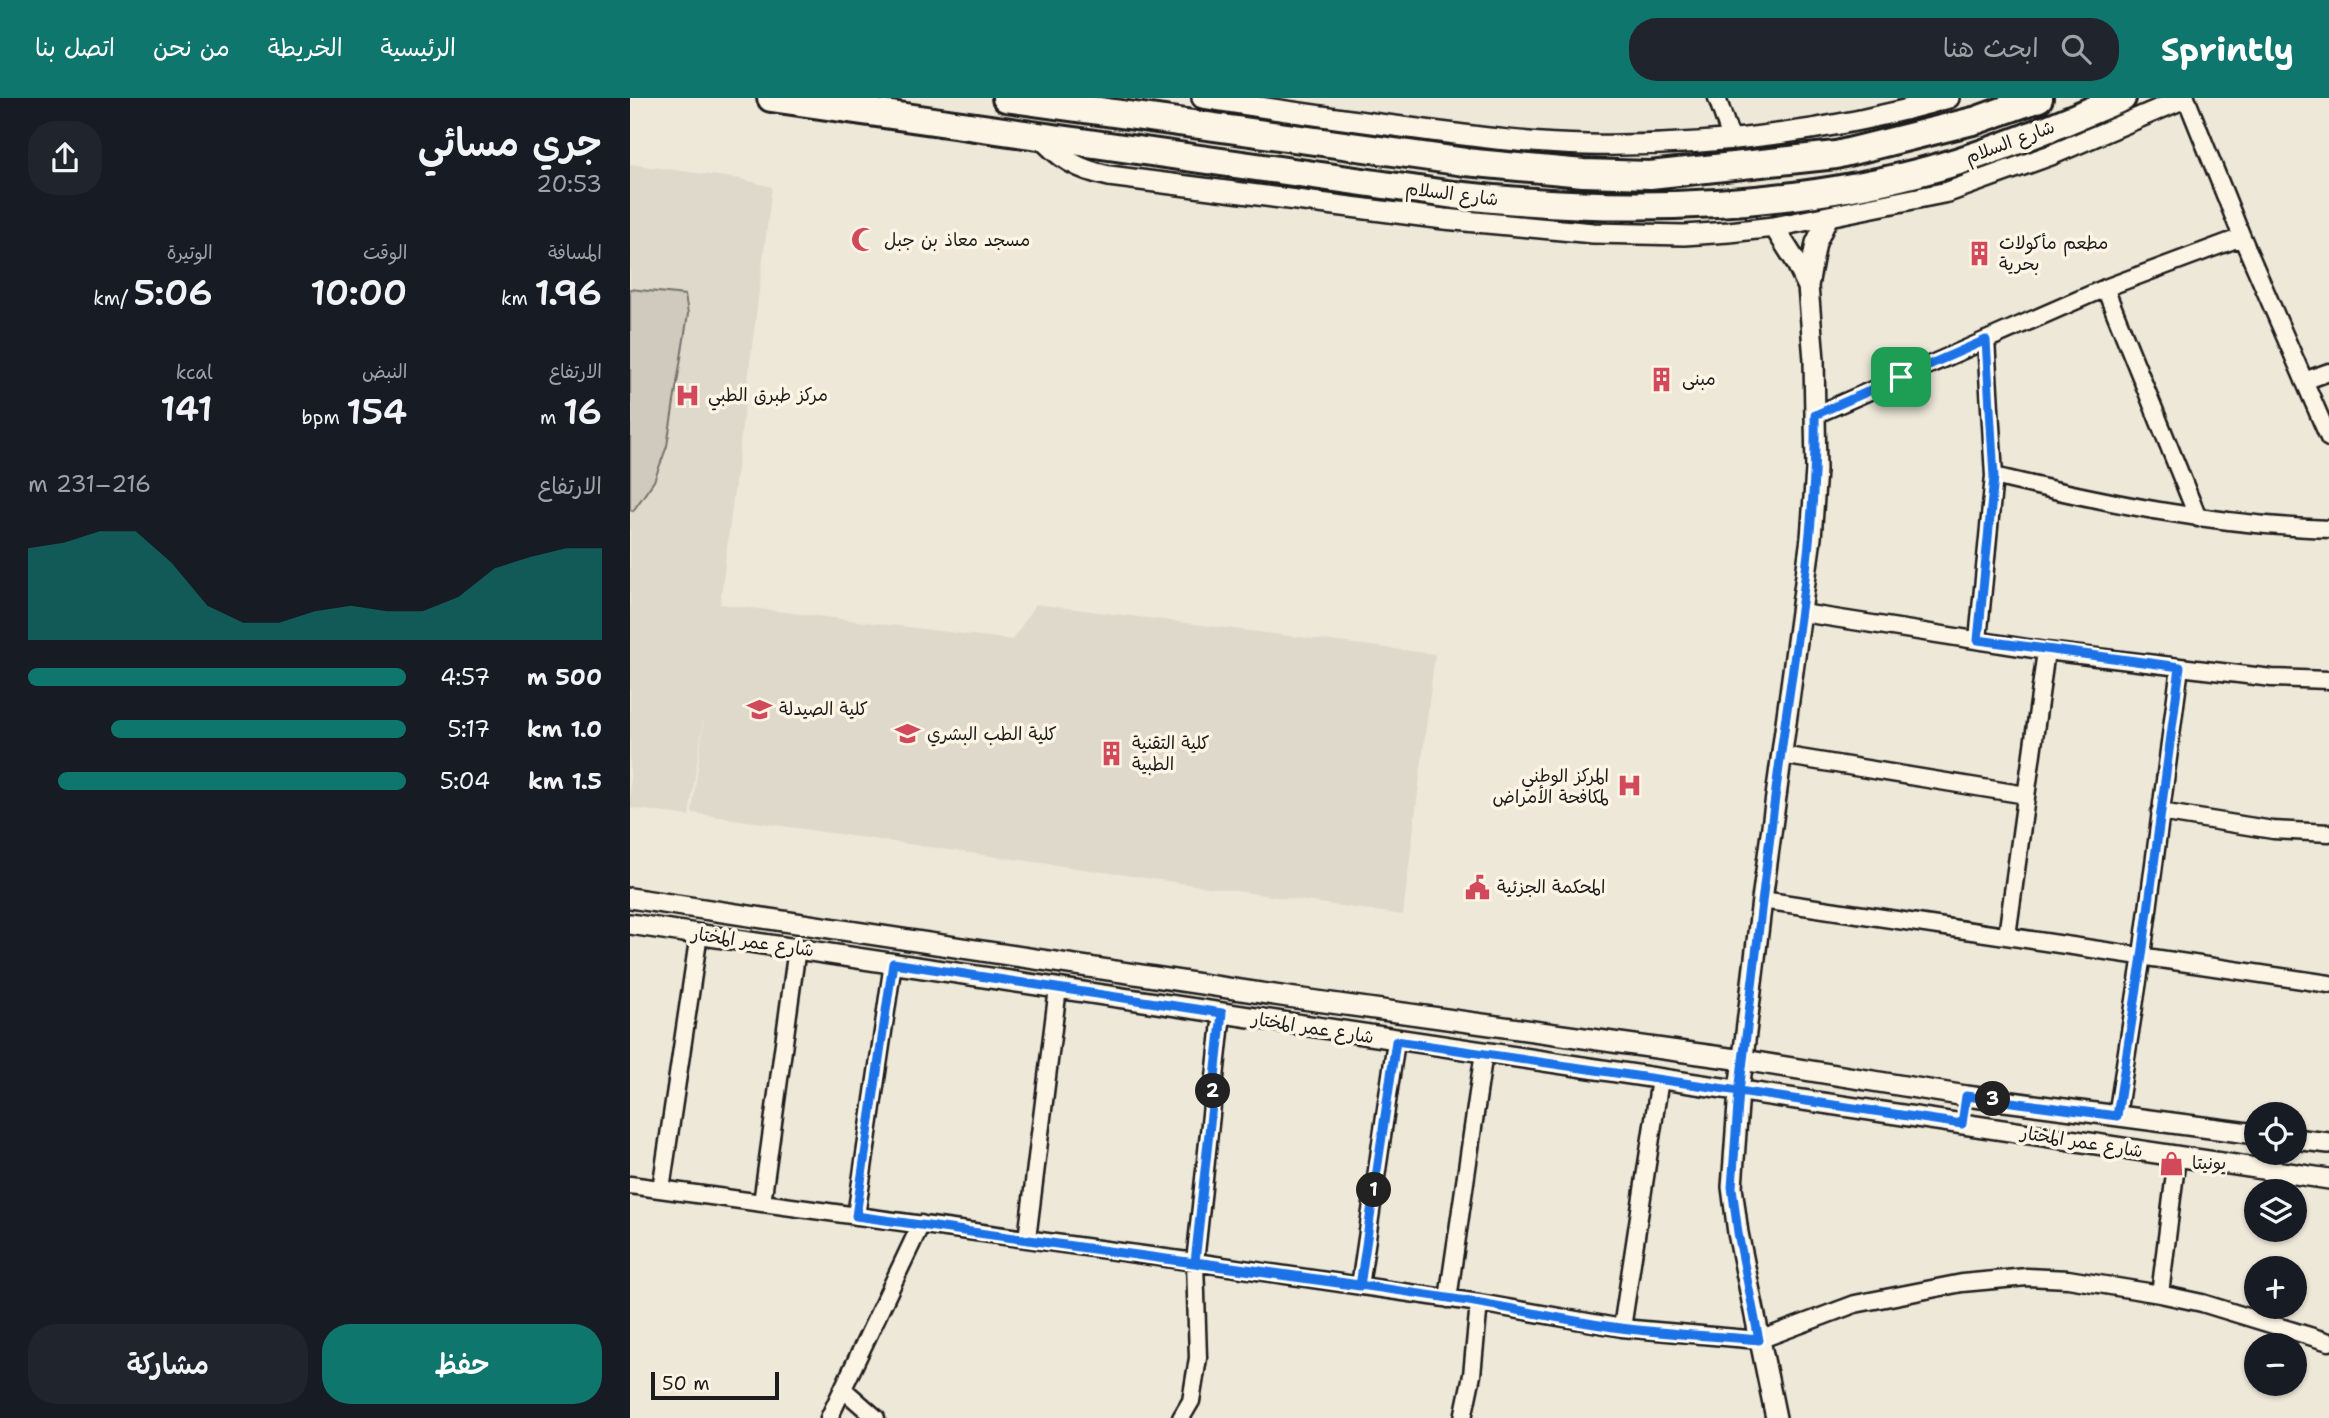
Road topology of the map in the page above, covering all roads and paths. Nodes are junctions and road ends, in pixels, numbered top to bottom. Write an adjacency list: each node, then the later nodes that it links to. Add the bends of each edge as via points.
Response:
1 (771, 98): 9 (highway, شارع السلام)
2 (1016, 98): 6 (highway, شارع السلام, via 1465,162 1650,174 1836,155 1977,120)
3 (1202, 98): 10 (street, via 1538,143 1656,145)
4 (1717, 98): 10 (street)
5 (1949, 98): 10 (street, via 1828,127)
6 (2039, 98)
7 (2122, 98): 9 (highway, شارع السلام, via 2024,139 1906,175 1809,193 1679,205 1506,201)
8 (2185, 98): 11 (street, via 2073,147 1948,192); 13 (street)
9 (1039, 135): 12 (street, via 1069,163 1095,173 1444,219 1638,235)
10 (1731, 138)
11 (1828, 217): 12 (street); 14 (street, via 1812,257)
12 (1774, 228): 14 (street)
13 (2242, 237): 15 (street); 18 (street)
14 (1808, 286): 19 (street)
15 (2105, 288): 16 (street); 22 (street)
16 (1986, 340): 19 (street); 21 (street)
17 (2329, 372): 18 (street)
18 (2304, 382): 20 (street)
19 (1815, 415): 24 (street, via 1816,470)
20 (2329, 438)
21 (1994, 477): 22 (street, via 2080,498); 25 (street)
22 (2198, 518): 23 (street)
23 (2329, 529)
24 (1802, 612): 25 (street); 29 (street)
25 (1978, 640): 26 (street)
26 (2046, 651): 27 (street); 30 (street)
27 (2180, 667): 28 (street); 31 (street)
28 (2329, 680)
29 (1781, 754): 30 (street); 34 (street)
30 (2026, 795): 37 (street)
31 (2160, 812): 32 (street, via 2273,830); 39 (street)
32 (2329, 833)
33 (630, 898): 43 (street, شارع عمر المختار)
34 (1762, 900): 37 (street); 48 (street)
35 (630, 924): 36 (street, شارع عمر المختار)
36 (699, 934): 38 (street, شارع عمر المختار); 60 (street)
37 (2007, 936): 39 (street)
38 (797, 948): 40 (street, شارع عمر المختار); 61 (street)
39 (2142, 956): 41 (street); 52 (street)
40 (893, 963): 42 (street, شارع عمر المختار); 62 (street)
41 (2329, 984)
42 (1058, 988): 44 (street, شارع عمر المختار); 64 (street)
43 (1288, 997): 45 (street); 48 (street, شارع عمر المختار)
44 (1222, 1013): 45 (street, شارع عمر المختار); 65 (street)
45 (1283, 1023): 46 (street, شارع عمر المختار)
46 (1396, 1041): 47 (street, شارع عمر المختار); 66 (street)
47 (1484, 1052): 49 (street, شارع عمر المختار); 68 (street)
48 (1743, 1060): 50 (street); 51 (street, شارع عمر المختار)
49 (1660, 1079): 50 (street, شارع عمر المختار); 70 (street)
50 (1739, 1091): 53 (street, شارع عمر المختار); 71 (street, via 1732,1187)
51 (1966, 1096): 52 (street, شارع عمر المختار); 53 (street)
52 (2117, 1116): 54 (street, شارع عمر المختار)
53 (1962, 1124): 57 (street, شارع عمر المختار)
54 (2244, 1132)
55 (2307, 1140): 56 (street)
56 (2329, 1143)
57 (2177, 1157): 58 (street, شارع عمر المختار); 67 (street)
58 (2329, 1179)
59 (630, 1185): 60 (street)
60 (661, 1189): 61 (street)
61 (762, 1203): 62 (street)
62 (856, 1216): 63 (street)
63 (921, 1224): 64 (street); 73 (street)
64 (1027, 1239): 65 (street)
65 (1195, 1262): 66 (street); 76 (street, via 1198,1358 1191,1401)
66 (1360, 1286): 68 (street)
67 (2160, 1294): 71 (street, via 2040,1277 1962,1283 1856,1304); 72 (street)
68 (1448, 1299): 69 (street)
69 (1479, 1303): 70 (street); 77 (street)
70 (1622, 1328): 71 (street)
71 (1759, 1340): 78 (street)
72 (2329, 1342)
73 (843, 1390): 74 (street); 75 (street)
74 (829, 1418)
75 (876, 1418)
76 (1181, 1418)
77 (1463, 1418)
78 (1776, 1418)

